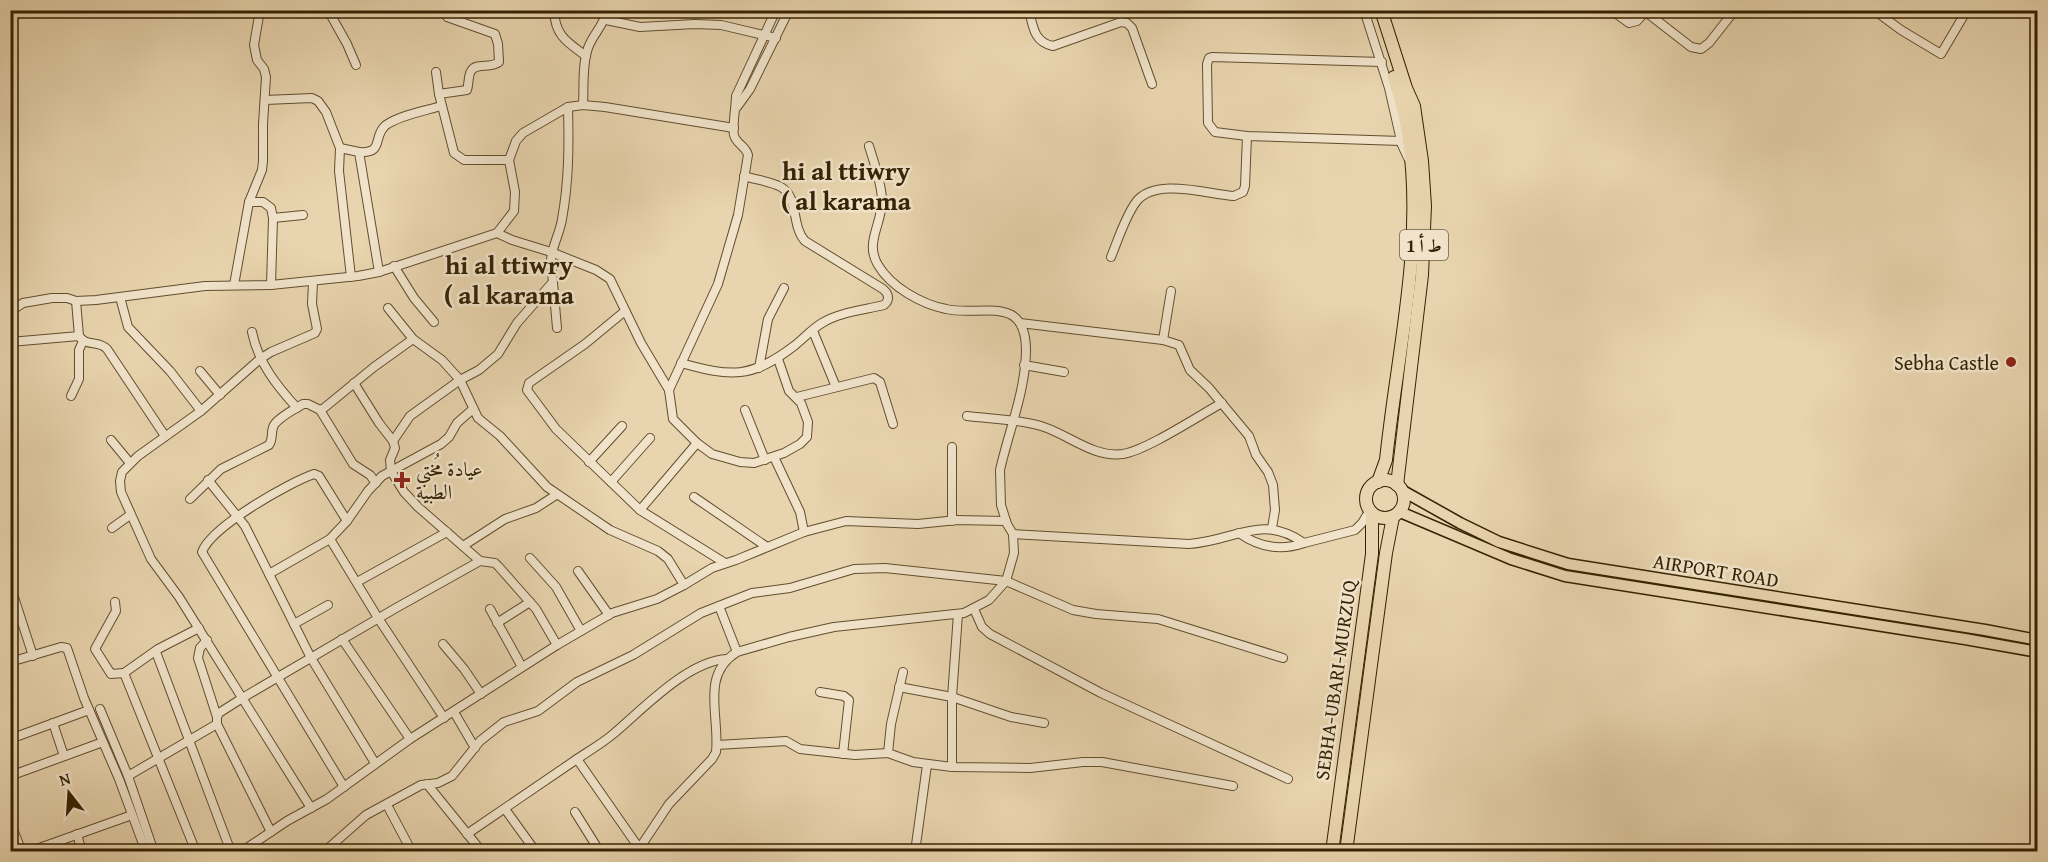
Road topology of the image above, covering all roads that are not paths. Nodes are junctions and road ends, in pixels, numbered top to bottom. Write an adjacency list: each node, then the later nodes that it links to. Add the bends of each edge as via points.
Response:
1 (260, 10): 26 (street, via 254,45 266,77)
2 (328, 10): 22 (street)
3 (445, 10): 25 (street, via 447,17 495,34 499,62 472,69 467,90)
4 (554, 10): 20 (street, via 560,35)
5 (607, 10): 17 (street)
6 (776, 10): 18 (street)
7 (789, 10): 19 (street)
8 (1029, 10): 24 (street, via 1038,38 1053,46 1127,23)
9 (1364, 10): 21 (street)
10 (1373, 10): 38 (highway, ط أ 1, via 1407,122)
11 (1381, 10): 108 (highway, ط أ 1, via 1414,106 1425,206 1422,275)
12 (1611, 10): 16 (street, via 1629,23)
13 (1735, 10): 16 (street, via 1701,49 1691,47)
14 (1874, 10): 15 (street, via 1941,54)
15 (1967, 10)
16 (1647, 11)
17 (606, 20): 18 (street, via 640,27 721,25); 20 (street, via 594,35)
18 (764, 35): 19 (street); 29 (street, via 738,90)
19 (776, 38): 29 (street)
20 (586, 56): 27 (street)
21 (1382, 62): 32 (street, via 1209,58 1209,126 1218,133); 33 (street)
22 (356, 65)
23 (436, 72): 25 (street)
24 (1152, 84)
25 (439, 94): 28 (street)
26 (265, 100): 35 (street, via 304,97 318,101); 40 (street, via 262,170)
27 (583, 105): 30 (street); 31 (street)
28 (441, 106): 36 (street, via 386,126 374,149); 37 (street, via 459,157)
29 (737, 106): 31 (street)
30 (568, 107): 37 (street, via 523,133); 44 (street, via 567,185 560,233)
31 (734, 128): 39 (street, via 735,139 747,151)
32 (1247, 136): 33 (street); 45 (street, via 1242,192 1234,196 1168,188 1150,191 1136,203)
33 (1401, 141): 38 (street)
34 (869, 146): 61 (street, via 882,197 872,238 881,270 905,291 936,307 997,310)
35 (340, 148): 36 (street); 48 (street)
36 (359, 152): 47 (street)
37 (509, 160): 43 (street, via 515,200 513,211)
38 (1411, 160): 106 (highway, ط أ 1, via 1414,206 1410,275 1386,460)
39 (744, 176): 63 (street, via 785,190 797,231 805,241 888,295 884,305 834,317); 71 (street, via 738,215 718,284)
40 (249, 202): 42 (street, via 267,204); 51 (street)
41 (303, 215): 42 (street)
42 (273, 218): 52 (street)
43 (497, 233): 44 (street); 46 (street)
44 (551, 252): 50 (street); 58 (street, via 603,273 614,286)
45 (1111, 257)
46 (394, 266): 47 (street); 60 (street)
47 (379, 272): 48 (street)
48 (351, 277): 49 (street)
49 (313, 282): 52 (street); 70 (street, via 315,333)
50 (552, 283): 62 (street); 76 (street, via 517,323 498,354)
51 (234, 285): 52 (street); 55 (street)
52 (271, 285)
53 (784, 288): 73 (street, via 768,319)
54 (1171, 291): 67 (street)
55 (120, 297): 56 (street); 88 (street, via 128,327 170,370)
56 (76, 301): 59 (street, via 61,297 27,302); 65 (street)
57 (388, 308): 66 (street)
58 (625, 311): 79 (street); 101 (street, via 527,387 549,420)
59 (10, 312)
60 (434, 322)
61 (1020, 323): 67 (street); 72 (street, via 1025,343)
62 (557, 328)
63 (813, 331): 69 (street); 78 (street)
64 (252, 332): 70 (street)
65 (81, 339): 68 (street); 81 (street, via 79,379); 93 (street, via 103,344)
66 (413, 339): 76 (street, via 442,360); 77 (street)
67 (1164, 340): 83 (street, via 1179,345 1190,370)
68 (10, 342)
69 (778, 358): 73 (street); 82 (street, via 788,388)
70 (260, 359): 80 (street); 84 (street)
71 (681, 363): 73 (street, via 714,372); 79 (street)
72 (1024, 365): 75 (street); 90 (street)
73 (759, 368)
74 (200, 371): 80 (street)
75 (1064, 372)
76 (460, 380): 85 (street); 96 (street, via 410,416)
77 (354, 383): 86 (street); 96 (street)
78 (837, 387): 82 (street); 91 (street, via 870,378 877,380)
79 (669, 390): 97 (street, via 673,419)
80 (220, 395): 88 (street)
81 (71, 396)
82 (797, 397): 99 (street, via 808,422 807,437)
83 (1222, 403): 90 (street, via 1125,454 1098,451 1046,428); 121 (street, via 1250,436 1270,477 1275,498)
84 (297, 408): 86 (street, via 308,404); 104 (street, via 274,424 269,445 221,469)
85 (472, 408): 103 (street, via 441,444); 109 (street)
86 (320, 410): 107 (street, via 353,464)
87 (745, 410): 100 (street)
88 (201, 411): 93 (street)
89 (967, 416): 90 (street)
90 (1012, 422): 119 (street, via 999,481)
91 (893, 424)
92 (622, 426): 101 (street)
93 (165, 436): 102 (street)
94 (650, 438): 105 (street)
95 (111, 440): 102 (street)
96 (393, 441): 103 (street)
97 (697, 442): 100 (street, via 712,454 727,459 754,463); 112 (street)
98 (952, 447): 118 (street)
99 (774, 457): 100 (street); 123 (street, via 800,512)
100 (765, 460)
101 (589, 462): 105 (street)
102 (130, 463): 115 (street, via 120,481)
103 (391, 471): 107 (street); 122 (street, via 418,507)
104 (208, 480): 111 (street); 116 (street)
105 (611, 482): 112 (street)
106 (1378, 482): 108 (highway, via 1388,481); 113 (highway, via 1367,497)
107 (376, 483): 117 (street)
108 (1400, 488): 114 (highway, via 1404,502); 155 (main road, AIRPORT ROAD, via 1499,542 1568,564)
109 (556, 495): 128 (street, via 536,508 500,522); 138 (street, via 610,530 658,551 668,559)
110 (694, 497): 129 (street)
111 (190, 499)
112 (640, 510): 132 (street)
113 (1371, 512): 114 (highway, via 1384,518); 127 (street, via 1351,532); 226 (highway, SEBHA-UBARI-MURZUQ, via 1372,554)
114 (1396, 514): 160 (main road, AIRPORT ROAD, via 1566,576); 227 (highway, SEBHA-UBARI-MURZUQ, via 1384,565)
115 (130, 515): 120 (street); 151 (street, via 151,559)
116 (239, 516): 117 (street, via 314,474); 134 (street); 169 (street, via 213,537 202,552)
117 (347, 521): 126 (street)
118 (952, 521): 119 (street); 123 (street, via 918,524 856,520)
119 (1006, 521): 125 (street)
120 (112, 528)
121 (1272, 528): 124 (street); 127 (street)
122 (447, 532): 128 (street); 136 (street)
123 (804, 532): 129 (street)
124 (1239, 533): 125 (street, via 1189,544); 127 (street, via 1275,548)
125 (1013, 534): 135 (street, via 1014,553)
126 (330, 539): 134 (street); 136 (street)
127 (1304, 543)
128 (463, 546): 131 (street)
129 (767, 547): 132 (street)
130 (530, 558): 152 (street, via 552,581)
131 (480, 561): 141 (street, via 495,563); 148 (street)
132 (725, 563): 138 (street)
133 (578, 571): 147 (street)
134 (269, 574): 150 (street)
135 (1006, 580): 143 (street, via 870,568 752,593); 145 (street, via 989,600); 163 (street, via 1073,610 1158,619)
136 (357, 582): 148 (street)
137 (10, 585): 139 (street)
138 (684, 585): 147 (street)
139 (12, 596): 161 (street)
140 (115, 602): 168 (street, via 116,611 95,649 111,674)
141 (530, 602): 149 (street); 157 (street)
142 (328, 605): 150 (street)
143 (719, 606): 159 (street); 187 (street, via 578,682 538,711 504,722)
144 (490, 609): 149 (street)
145 (974, 609): 146 (street); 198 (street, via 990,634 1101,693)
146 (958, 614): 159 (street, via 834,627); 174 (street)
147 (609, 615): 152 (street)
148 (378, 618): 153 (street); 178 (street)
149 (497, 623): 166 (street)
150 (294, 624): 162 (street)
151 (199, 628): 154 (street); 158 (street)
152 (581, 631): 157 (street)
153 (342, 639): 162 (street); 183 (street)
154 (207, 640): 173 (street); 179 (street, via 198,658)
155 (2037, 640)
156 (443, 644): 172 (street)
157 (557, 645): 166 (street)
158 (156, 652): 168 (street); 185 (street)
159 (737, 652): 164 (street)
160 (2037, 652)
161 (33, 656): 165 (street); 176 (street, via 66,647)
162 (312, 658): 169 (street); 193 (street)
163 (1283, 658)
164 (727, 659): 186 (street, via 714,683); 192 (street, via 692,670)
165 (10, 663)
166 (522, 667): 172 (street)
167 (903, 672): 170 (street)
168 (124, 673): 191 (street)
169 (278, 677): 173 (street); 201 (street)
170 (899, 687): 174 (street); 188 (street)
171 (820, 692): 189 (street, via 849,700)
172 (481, 694): 177 (street)
173 (244, 697): 179 (street); 203 (street)
174 (952, 697): 181 (street, via 1011,717); 195 (street)
175 (100, 709): 197 (street)
176 (89, 710): 180 (street); 184 (street)
177 (454, 712): 178 (street); 187 (street)
178 (444, 718): 183 (street)
179 (217, 720): 185 (street); 208 (street)
180 (53, 723): 182 (street); 190 (street)
181 (1044, 723)
182 (10, 739)
183 (410, 739): 193 (street)
184 (103, 742): 190 (street); 206 (street)
185 (189, 742): 191 (street); 219 (street)
186 (717, 745): 189 (street, via 786,741 798,748); 211 (street, via 712,759 669,804)
187 (476, 748): 199 (street, via 452,776)
188 (888, 753): 189 (street); 194 (street)
189 (843, 754)
190 (64, 756): 196 (street)
191 (159, 758): 197 (street); 218 (street)
192 (577, 759): 204 (street); 211 (street)
193 (375, 763): 201 (street)
194 (927, 765): 195 (street); 225 (street)
195 (952, 767): 200 (street, via 1030,768 1102,762)
196 (10, 776)
197 (128, 777): 217 (street)
198 (1288, 779)
199 (428, 784): 202 (street); 210 (street)
200 (1233, 786)
201 (344, 787): 203 (street)
202 (387, 806): 212 (street, via 362,818); 221 (street)
203 (311, 808): 208 (street)
204 (505, 809): 210 (street); 223 (street)
205 (575, 812): 224 (street)
206 (132, 814): 209 (street); 216 (street)
207 (10, 822): 213 (street)
208 (271, 832): 220 (street)
209 (77, 834): 214 (street); 215 (street)
210 (467, 834): 222 (street)
211 (638, 850)
212 (326, 851)
213 (22, 852)
214 (28, 852)
215 (82, 852)
216 (146, 852)
217 (154, 852)
218 (196, 852)
219 (231, 852)
220 (241, 852)
221 (412, 852)
222 (482, 852)
223 (536, 852)
224 (600, 852)
225 (915, 852)
226 (1332, 852)
227 (1346, 852)

